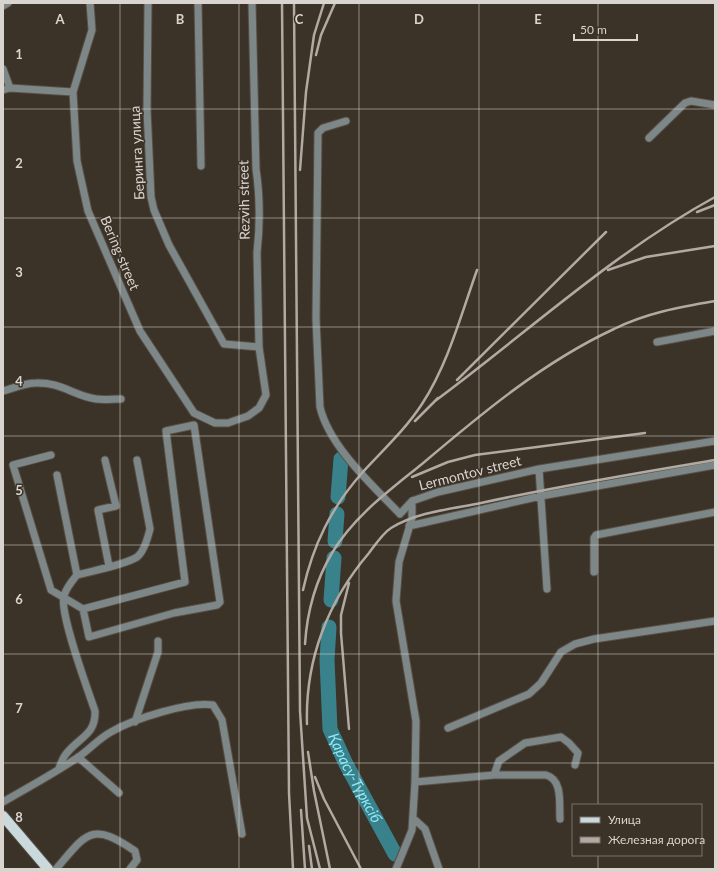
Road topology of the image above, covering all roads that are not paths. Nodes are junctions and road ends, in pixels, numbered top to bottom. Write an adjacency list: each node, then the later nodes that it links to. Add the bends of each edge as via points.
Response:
1 (8, 3): 6 (street)
2 (90, 3): 9 (street, Bering street, via 92,30)
3 (148, 3): 16 (street, Беринга улица, via 147,109 151,197 154,210 169,245 224,344)
4 (198, 3): 13 (street)
5 (252, 3): 16 (street, Rezvih street, via 258,182)
6 (3, 6)
7 (3, 69): 8 (street)
8 (7, 89): 9 (street)
9 (74, 92): 18 (street, Bering street, via 78,161 88,211 140,330 194,412 215,423 228,423 248,416 259,408)
10 (715, 105): 12 (street, via 691,101 685,103)
11 (346, 121): 28 (street, via 323,128 318,134 316,319 320,407 322,418 335,441 391,505 400,514)
12 (649, 138)
13 (201, 166)
14 (715, 331): 15 (street)
15 (657, 342)
16 (259, 347): 18 (street, Rezvih street)
17 (3, 391): 19 (street, via 36,382 62,386 95,399)
18 (266, 395)
19 (120, 399)
20 (715, 441): 25 (street, Lermontov street)
21 (51, 455): 35 (street, via 13,465 51,590)
22 (105, 460): 31 (street, via 116,506 98,510)
23 (137, 460): 31 (street, via 150,529 148,538 138,556)
24 (715, 465): 27 (street)
25 (539, 469): 27 (street); 28 (street, Lermontov street, via 438,492)
26 (57, 475): 33 (street)
27 (541, 496): 30 (street); 34 (street)
28 (412, 501): 30 (street, Lermontov street)
29 (715, 512): 32 (street, via 596,535)
30 (409, 526): 45 (street, Lermontov street, via 399,562 396,601 416,721)
31 (109, 566): 33 (street)
32 (594, 572)
33 (77, 575): 35 (street)
34 (547, 589)
35 (64, 597): 36 (street); 43 (street, via 66,617 96,720 90,731 65,754)
36 (83, 609): 36 (street, via 89,637 174,613 217,605 220,602 194,425 166,431 185,582)
37 (715, 621): 40 (street, via 575,644 561,652 541,683 529,694)
38 (158, 641): 39 (street, via 158,652)
39 (135, 722): 41 (street, via 112,731); 51 (street, via 194,704 214,705 222,720)
40 (448, 728)
41 (78, 757): 43 (street); 46 (street)
42 (575, 765): 44 (street, via 578,753 561,737 525,743 499,761)
43 (59, 768): 47 (street)
44 (494, 775): 45 (street); 50 (street, via 553,777 558,784)
45 (415, 782): 49 (street, Lermontov street)
46 (119, 793)
47 (3, 802)
48 (3, 816): 52 (main road)
49 (413, 818): 55 (street, Lermontov street, via 412,830); 56 (street, via 425,829)
50 (560, 819)
51 (242, 834)
52 (48, 869)
53 (56, 869): 54 (street, via 82,839 107,834 135,851 137,860)
54 (130, 869)
55 (396, 869)
56 (439, 869)

